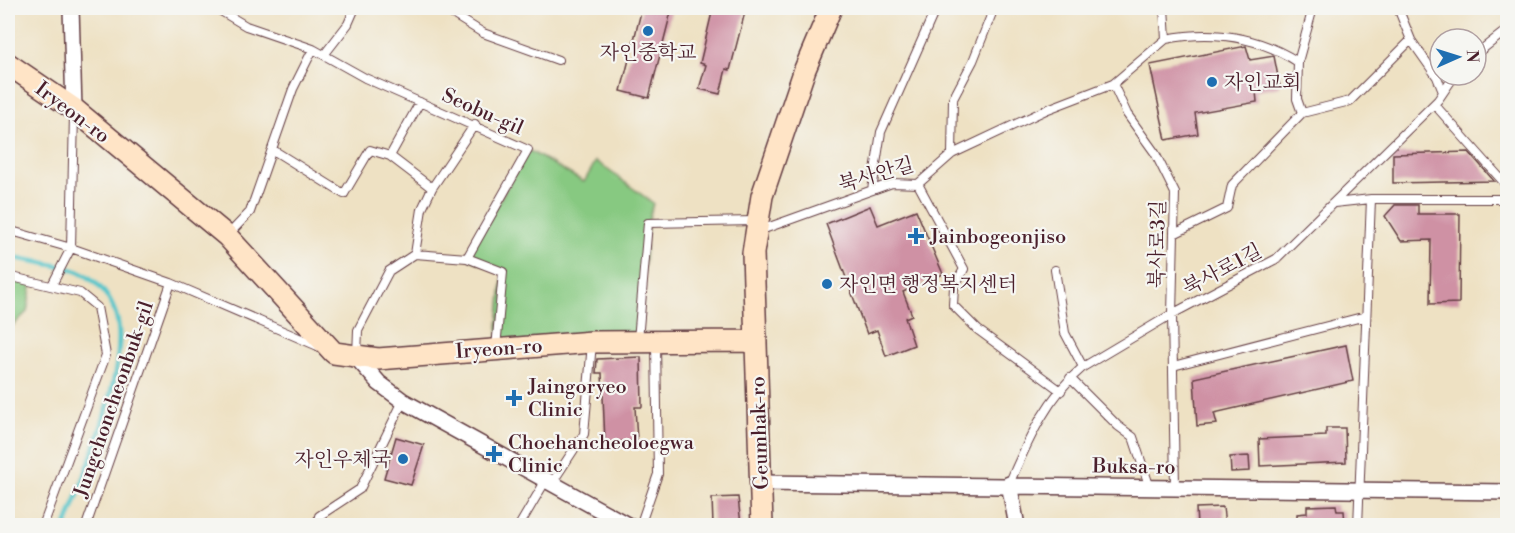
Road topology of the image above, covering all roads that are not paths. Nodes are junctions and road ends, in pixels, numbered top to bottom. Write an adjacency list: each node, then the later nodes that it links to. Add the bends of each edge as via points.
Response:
1 (72, 8): 25 (street)
2 (216, 8): 15 (lane, Seobu-gil, via 246,26)
3 (355, 8): 16 (lane)
4 (443, 8): 17 (lane, via 483,33)
5 (831, 8): 38 (street, via 805,69 762,196)
6 (936, 8): 34 (lane, via 881,132)
7 (994, 8): 29 (lane, via 974,61 953,99)
8 (1164, 8): 12 (lane)
9 (1313, 8): 18 (lane)
10 (1398, 8): 13 (lane)
11 (1508, 29): 14 (lane)
12 (1166, 39): 18 (lane, via 1194,34 1223,35 1255,41); 20 (lane)
13 (1411, 40): 22 (lane); 26 (lane, via 1350,101)
14 (1488, 45)
15 (313, 49): 16 (lane, Seobu-gil); 28 (lane, via 293,89)
16 (324, 55): 23 (lane, Seobu-gil)
17 (558, 60)
18 (1298, 62): 26 (lane, via 1297,99)
19 (8, 64): 25 (street, Iryeon-ro)
20 (1113, 84): 29 (lane, 북사안길); 40 (lane, 북사로3길, via 1175,193)
21 (1447, 87): 22 (lane, 북사로1길)
22 (1443, 92): 24 (lane, 북사로1길)
23 (420, 102): 27 (lane, Seobu-gil); 30 (lane)
24 (1434, 104): 32 (lane); 37 (lane, 북사로1길)
25 (74, 109): 41 (street, Iryeon-ro); 42 (lane)
26 (1302, 113): 40 (lane, via 1232,184 1227,208)
27 (475, 124): 33 (lane); 44 (lane, Seobu-gil, via 528,150)
28 (273, 150): 30 (lane, via 344,194 370,150); 41 (lane, via 250,212)
29 (952, 154): 31 (lane, 북사안길)
30 (390, 156): 33 (lane)
31 (918, 184): 34 (lane, 북사안길, via 892,183); 61 (lane, via 964,269 954,287 953,305 978,330)
32 (1508, 187)
33 (432, 188): 43 (lane, via 422,209)
34 (872, 190): 38 (lane, 북사안길)
35 (1371, 199): 36 (lane); 37 (lane); 51 (lane)
36 (1508, 199)
37 (1334, 202): 50 (lane, 북사로1길, via 1276,259)
38 (757, 226): 52 (street, via 753,253); 54 (lane, 북사안길, via 648,223)
39 (8, 230): 42 (lane)
40 (1174, 234): 50 (lane, 북사로3길)
41 (226, 236): 56 (street, Iryeon-ro)
42 (71, 248): 47 (lane); 48 (lane)
43 (415, 254): 44 (lane); 57 (lane, via 389,271 358,330)
44 (468, 258): 55 (lane, via 503,272)
45 (1055, 270): 59 (lane, via 1065,333)
46 (8, 276): 48 (lane); 49 (lane)
47 (171, 283): 56 (lane); 71 (lane, Jungchoncheonbuk-gil)
48 (52, 285): 70 (lane, via 80,293 97,307 106,355)
49 (8, 291)
50 (1172, 314): 58 (lane, 북사로3길); 59 (lane, 북사로1길)
51 (1366, 316): 58 (lane); 68 (lane)
52 (755, 341): 54 (street, Iryeon-ro); 64 (street, Geumhak-ro)
53 (592, 342): 54 (street, Iryeon-ro); 55 (street, Iryeon-ro); 63 (lane, via 584,434)
54 (647, 342): 75 (lane, via 658,474)
55 (496, 348): 57 (street, Iryeon-ro, via 378,359)
56 (334, 354): 57 (street, Iryeon-ro)
57 (357, 357): 62 (street, via 379,383)
58 (1173, 366): 66 (lane, 북사로3길)
59 (1083, 367): 60 (lane, 북사로1길)
60 (1070, 378): 61 (lane, 북사로1길); 67 (lane, via 1133,437)
61 (1061, 391): 65 (lane, 북사로1길, via 1038,421)
62 (403, 401): 63 (street); 72 (lane, via 360,489 319,516)
63 (549, 481): 73 (lane); 74 (street)
64 (760, 483): 65 (street, Buksa-ro); 76 (street, Geumhak-ro)
65 (1009, 484): 67 (street, Buksa-ro); 77 (street)
66 (1175, 487): 67 (street, Buksa-ro); 68 (street, Buksa-ro)
67 (1150, 488)
68 (1359, 491): 69 (street, Buksa-ro); 78 (lane)
69 (1508, 492)
70 (43, 525)
71 (86, 525)
72 (318, 525)
73 (519, 525)
74 (629, 525)
75 (640, 525)
76 (762, 525)
77 (1017, 525)
78 (1359, 525)

